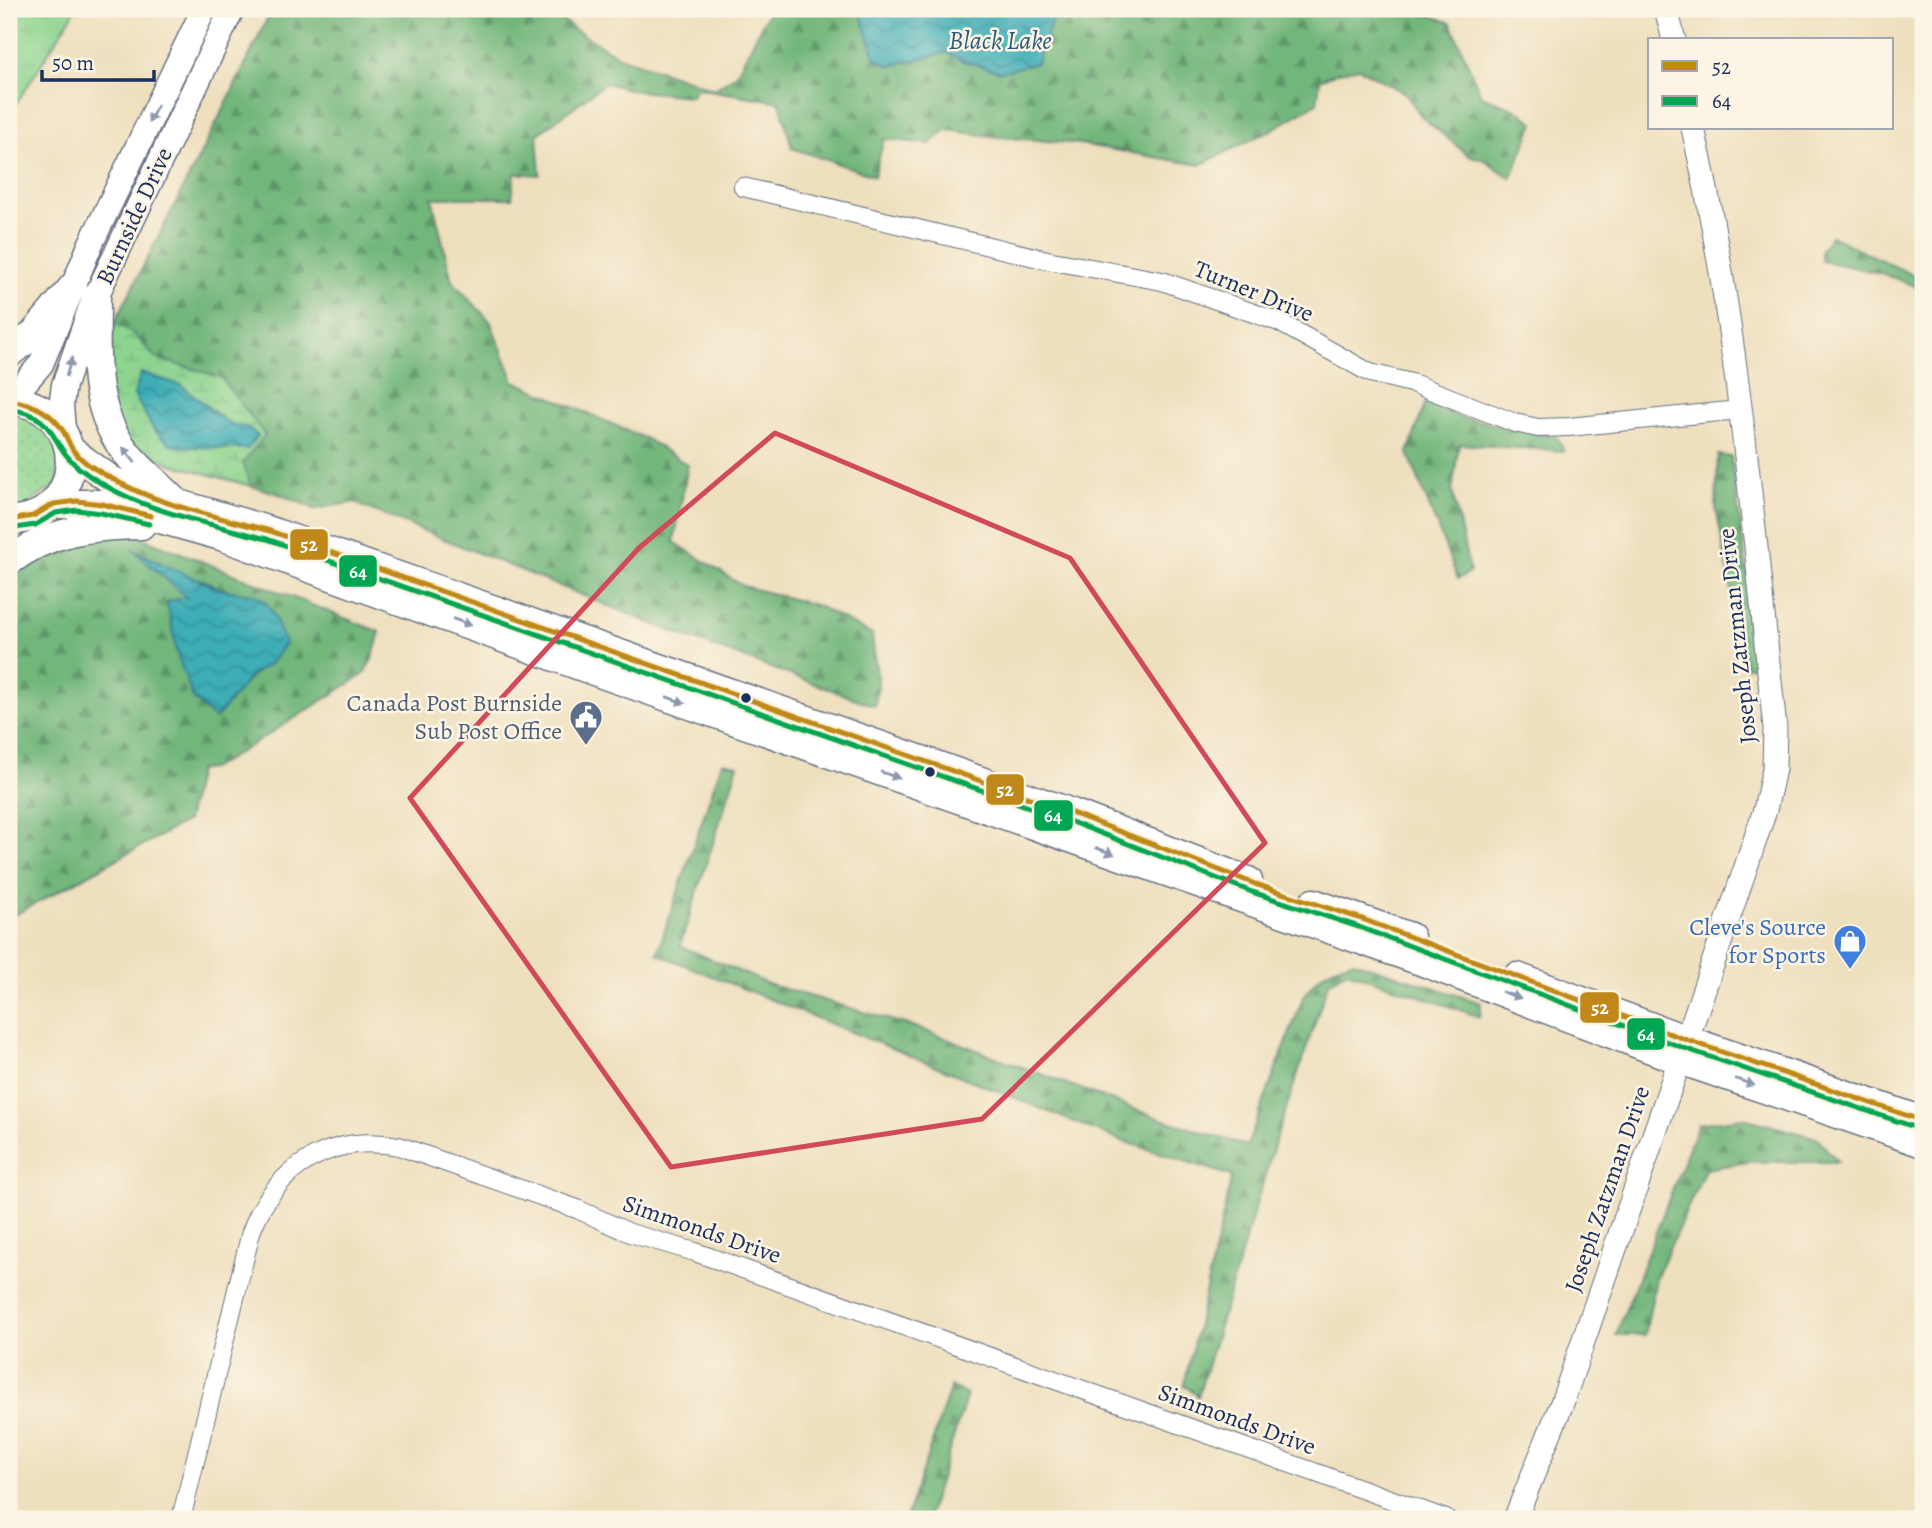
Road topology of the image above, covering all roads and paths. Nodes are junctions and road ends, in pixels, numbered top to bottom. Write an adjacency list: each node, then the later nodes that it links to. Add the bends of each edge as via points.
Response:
1 (204, 9): 7 (main road, Burnside Drive, one-way to 7, via 91,243)
2 (232, 9): 7 (main road, Burnside Drive)
3 (1666, 9): 4 (street)
4 (1673, 38)
5 (1693, 130): 10 (street, Joseph Zatzman Drive, via 1716,231)
6 (743, 187): 10 (street, Turner Drive, via 1047,260 1162,281 1279,322 1370,373 1415,384 1515,423 1569,427)
7 (85, 292): 8 (main road); 9 (main road, Burnside Drive, via 41,364); 11 (main road, Burnside Drive, one-way to 7, via 61,405); 13 (main road, one-way to 7, via 109,427 98,392)
8 (9, 352)
9 (10, 400): 11 (main road, via 49,414)
10 (1740, 410): 16 (street, Joseph Zatzman Drive, via 1776,728 1774,769 1765,810)
11 (66, 440): 12 (main road, via 70,470 64,489); 13 (main road, via 111,480)
12 (52, 504): 13 (main road); 14 (main road, via 37,515)
13 (176, 513): 15 (main road, via 78,528 48,538); 16 (main road, via 221,536 606,675)
14 (12, 523)
15 (9, 561)
16 (1684, 1050): 17 (main road); 18 (main road, one-way to 18); 21 (street, Joseph Zatzman Drive, via 1562,1403)
17 (1923, 1121)
18 (1923, 1143)
19 (181, 1519): 20 (street, Simmonds Drive, via 255,1220 272,1191 300,1165 335,1148 374,1143 400,1146 630,1233 695,1252)
20 (1446, 1519)
21 (1515, 1519)

